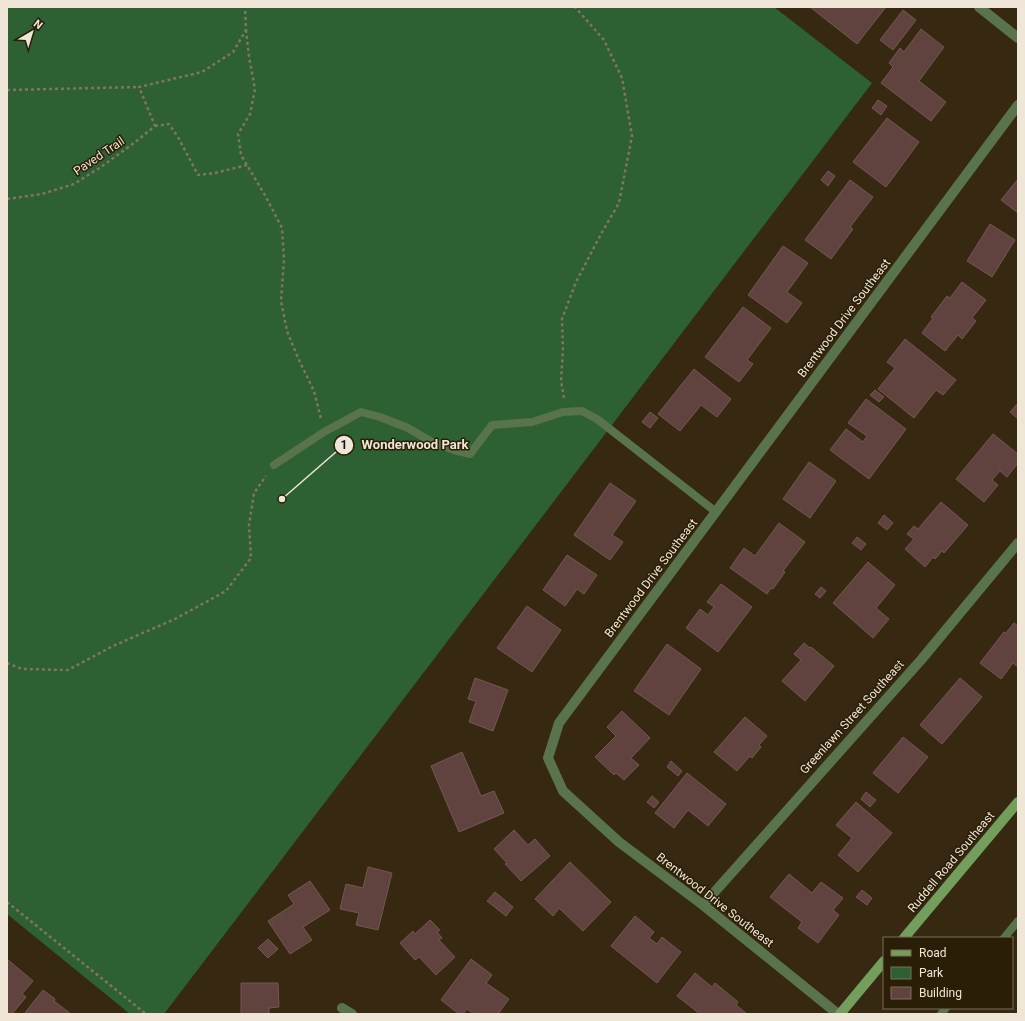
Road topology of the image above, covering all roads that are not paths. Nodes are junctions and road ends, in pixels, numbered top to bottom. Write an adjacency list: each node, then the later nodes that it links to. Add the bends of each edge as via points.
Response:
1 (979, 7): 2 (street)
2 (1018, 38)
3 (1018, 105): 5 (street, Brentwood Drive Southeast)
4 (274, 465): 5 (lane, via 324,432 361,412 408,428 442,446 470,454 492,425 532,422 563,412 582,411 597,419)
5 (716, 512): 8 (street, Brentwood Drive Southeast, via 559,723 548,758 562,791 619,842)
6 (1018, 543): 8 (street, Greenlawn Street Southeast, via 921,660)
7 (1018, 802): 10 (main road, Ruddell Road Southeast)
8 (703, 905): 15 (street, Brentwood Drive Southeast)
9 (1018, 921): 11 (lane)
10 (905, 937)
11 (1005, 937)
12 (883, 962): 15 (main road)
13 (342, 1008): 14 (street)
14 (352, 1014)
15 (839, 1014)

